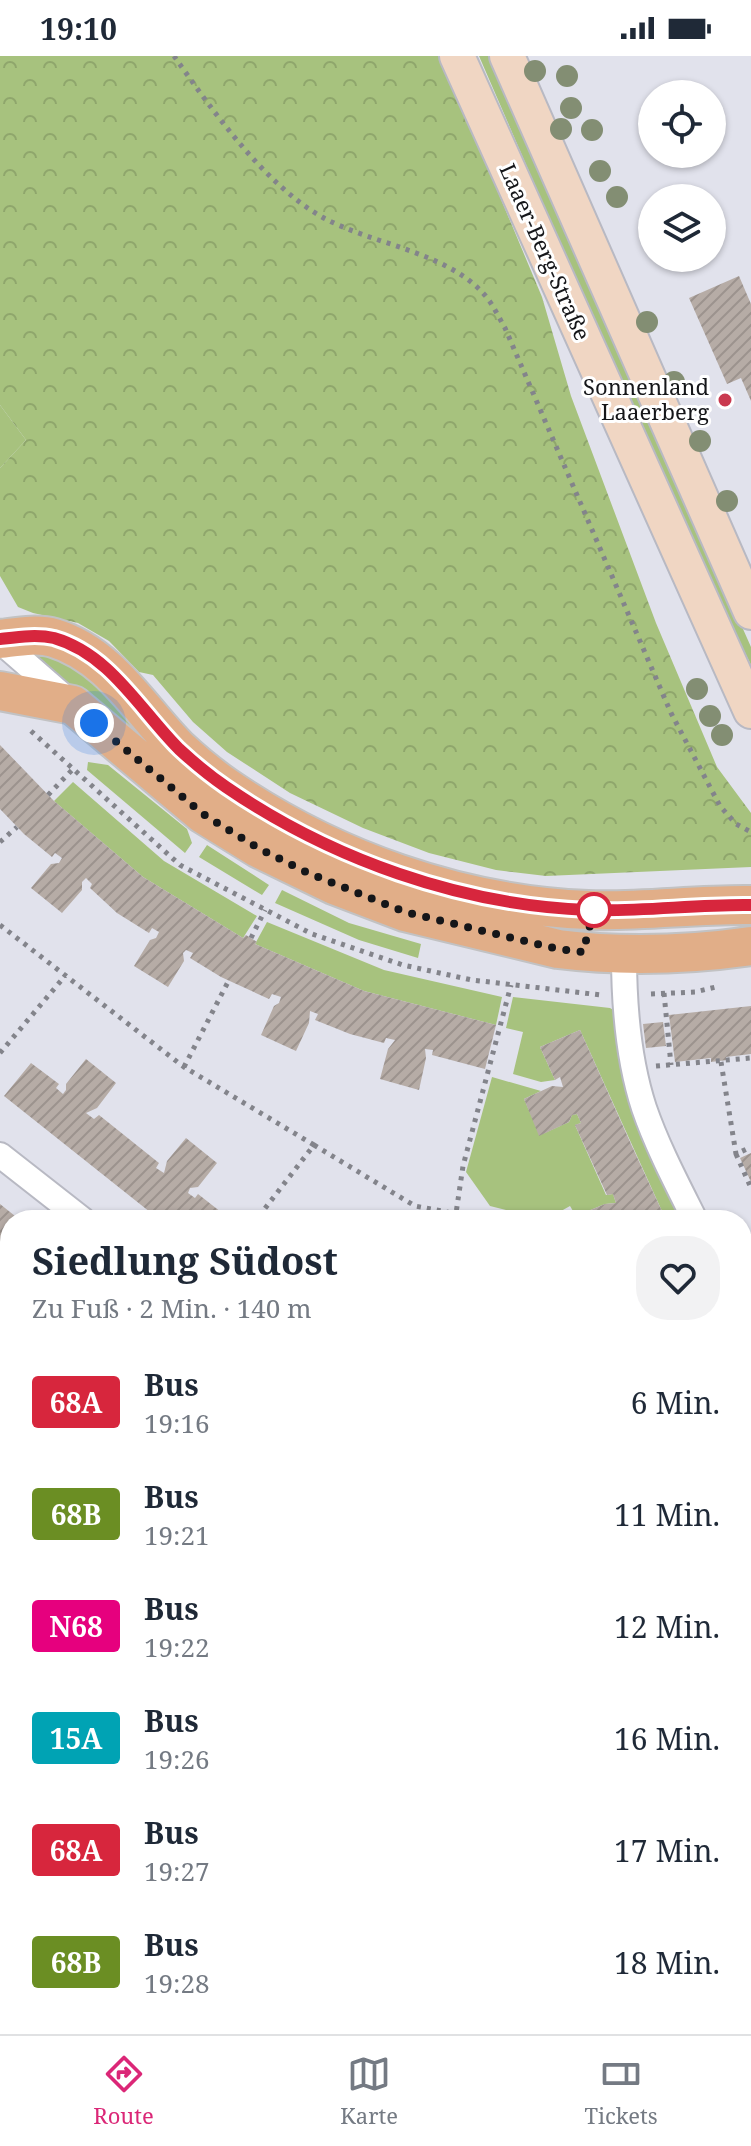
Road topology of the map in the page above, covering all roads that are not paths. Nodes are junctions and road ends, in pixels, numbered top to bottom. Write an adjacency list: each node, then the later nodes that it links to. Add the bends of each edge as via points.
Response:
1 (457, 56): 7 (main road, Laaer-Berg-Straße)
2 (507, 56): 3 (main road, Laaer-Berg-Straße)
3 (751, 612)
4 (0, 640): 6 (street); 8 (main road, via 51,637 75,646 105,666 180,750 225,786 337,850 399,874 473,895 542,906 590,910)
5 (0, 691): 6 (main road)
6 (73, 705): 10 (main road, via 203,814 334,885 421,916 558,949)
7 (751, 711)
8 (751, 905)
9 (751, 946): 10 (main road)
10 (624, 955): 13 (street, via 633,1069 644,1109)
11 (0, 1155): 12 (street)
12 (70, 1210)
13 (690, 1210)

